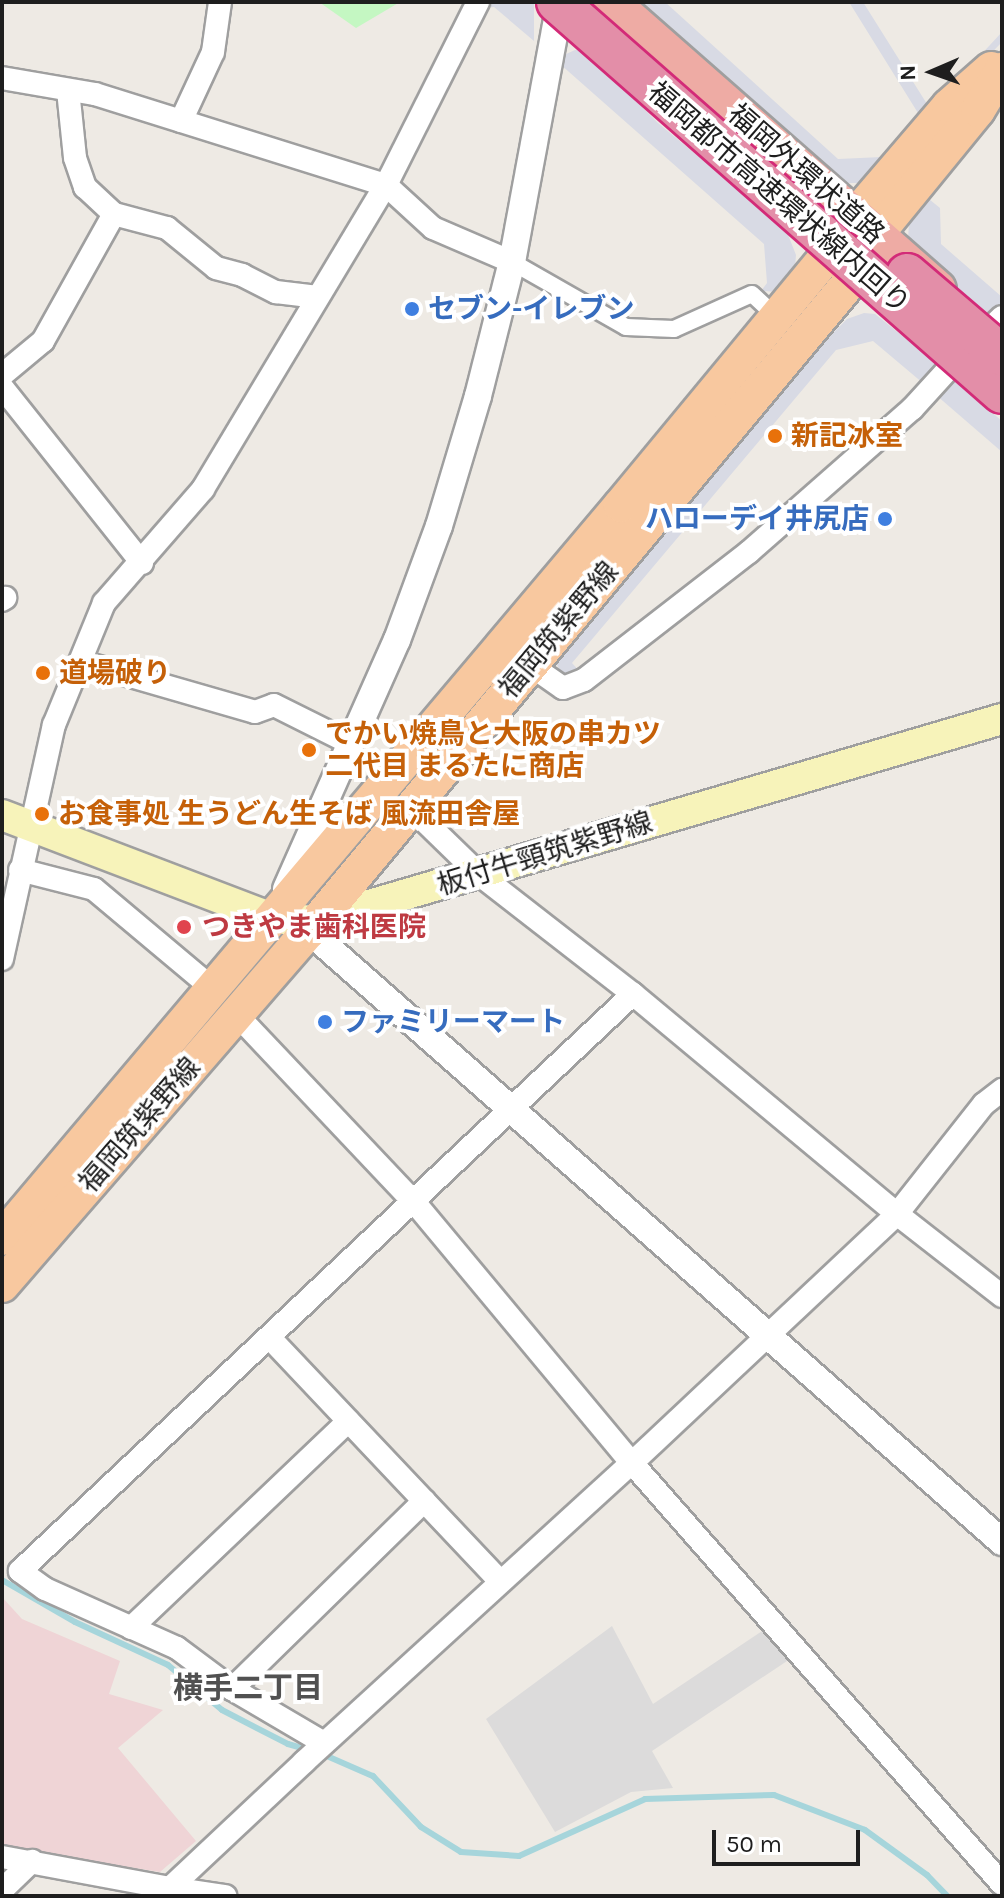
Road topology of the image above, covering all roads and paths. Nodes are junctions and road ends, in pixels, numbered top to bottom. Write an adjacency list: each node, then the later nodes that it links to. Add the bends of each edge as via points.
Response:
1 (220, 2): 9 (street, via 213,52)
2 (478, 2): 10 (street)
3 (611, 2): 12 (highway, 福岡外環状道路)
4 (566, 4): 13 (street); 14 (highway, 福岡外環状道路); 17 (highway, bridge); 21 (highway, 福岡都市高速環状線内回り, bridge)
5 (1002, 59): 12 (main road, 福岡筑紫野線, via 949,106)
6 (1002, 70): 12 (main road, 福岡筑紫野線, via 978,110)
7 (2, 78): 8 (street)
8 (68, 90): 9 (street); 11 (street, via 75,158 85,187)
9 (181, 121): 10 (street)
10 (386, 185): 13 (street, via 433,228); 15 (street)
11 (114, 214): 15 (street, via 167,228 216,268 276,292); 19 (street, via 43,341)
12 (865, 226): 14 (main road, 福岡筑紫野線); 17 (highway, 福岡外環状道路)
13 (512, 262): 16 (street, via 626,327 674,329 752,294); 27 (street, via 439,526)
14 (843, 264): 16 (main road, 福岡筑紫野線); 18 (highway, 福岡外環状道路); 25 (main road, 福岡筑紫野線)
15 (318, 297): 23 (street, via 203,489)
16 (776, 316): 32 (main road, 福岡筑紫野線)
17 (998, 337): 18 (street)
18 (953, 364): 22 (highway, 福岡外環状道路); 25 (street, via 912,409 749,552 584,680 563,688)
19 (2, 375)
20 (2, 387): 23 (street)
21 (1002, 393)
22 (1002, 406)
23 (142, 563): 24 (street, via 104,603)
24 (82, 662): 27 (street, via 255,712 274,705); 29 (street)
25 (530, 665): 28 (main road, 福岡筑紫野線)
26 (1002, 719): 31 (main road, 板付牛頸筑紫野線)
27 (352, 744): 32 (street)
28 (410, 807): 31 (street); 33 (main road, 福岡筑紫野線)
29 (16, 820): 30 (street); 32 (main road, 板付牛頸筑紫野線)
30 (20, 870): 34 (street); 36 (street, via 94,889)
31 (480, 875): 33 (main road, 板付牛頸筑紫野線); 35 (street)
32 (272, 918): 33 (main road, 板付牛頸筑紫野線); 36 (main road, 福岡筑紫野線)
33 (312, 926): 36 (main road, 福岡筑紫野線); 38 (street)
34 (2, 959)
35 (633, 994): 38 (street); 40 (street)
36 (225, 1002): 39 (street); 41 (main road, 福岡筑紫野線); 42 (main road, 福岡筑紫野線)
37 (1002, 1090): 40 (street, via 984,1104)
38 (512, 1110): 39 (street); 44 (street)
39 (415, 1203): 45 (street); 47 (street)
40 (897, 1214): 43 (street); 44 (street)
41 (3, 1233)
42 (2, 1285)
43 (1002, 1296)
44 (770, 1336): 47 (street); 49 (street)
45 (270, 1338): 46 (street); 51 (street, via 20,1571 45,1589)
46 (348, 1421): 48 (street); 51 (street)
47 (632, 1463): 50 (street); 56 (street)
48 (424, 1501): 50 (street); 52 (street)
49 (1002, 1542)
50 (500, 1581): 53 (street)
51 (131, 1628): 52 (street, via 177,1648)
52 (232, 1689): 53 (street)
53 (316, 1751): 58 (street)
54 (2, 1857): 55 (street)
55 (32, 1861): 57 (street); 58 (street)
56 (1002, 1884)
57 (2, 1890)
58 (167, 1893): 59 (street)
59 (225, 1896)

